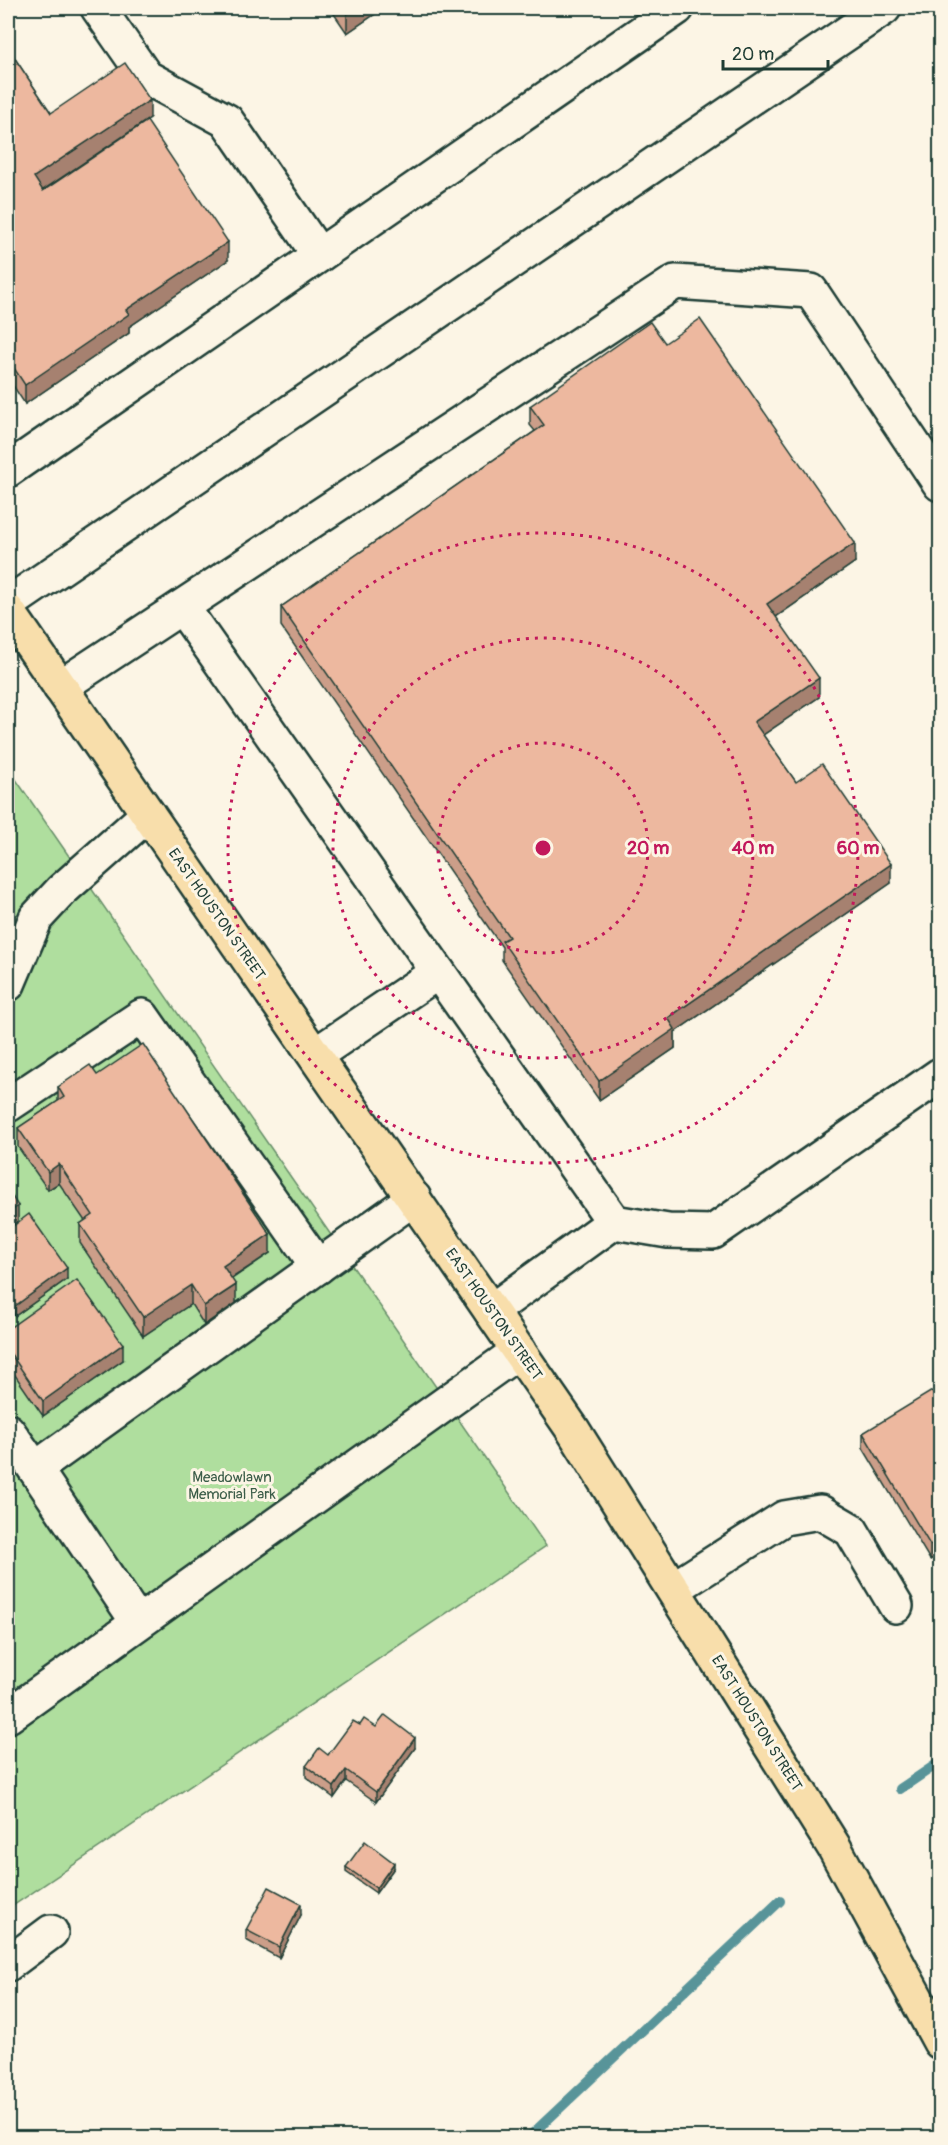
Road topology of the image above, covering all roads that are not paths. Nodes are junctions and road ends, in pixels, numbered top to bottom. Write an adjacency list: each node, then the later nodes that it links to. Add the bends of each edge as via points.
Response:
1 (98, 8): 4 (lane, via 146,77 227,121)
2 (677, 8): 4 (lane)
3 (884, 8): 7 (lane)
4 (319, 255): 5 (lane)
5 (8, 470)
6 (940, 484): 8 (lane, via 811,291 675,282)
7 (8, 604)
8 (182, 607): 10 (lane); 13 (lane)
9 (8, 611): 10 (main road, EAST HOUSTON STREET)
10 (60, 687): 11 (main road, EAST HOUSTON STREET)
11 (148, 814): 12 (lane); 15 (main road, EAST HOUSTON STREET)
12 (22, 922): 14 (lane)
13 (438, 972): 15 (lane); 19 (lane)
14 (8, 984)
15 (315, 1055): 18 (main road, EAST HOUSTON STREET)
16 (940, 1075): 19 (lane, via 713,1232 668,1231)
17 (8, 1105): 20 (lane, via 142,1016)
18 (414, 1198): 20 (lane); 21 (main road, EAST HOUSTON STREET)
19 (614, 1222): 21 (lane)
20 (318, 1267): 24 (lane)
21 (491, 1311): 22 (main road, EAST HOUSTON STREET)
22 (519, 1351): 25 (main road, EAST HOUSTON STREET); 27 (lane)
23 (8, 1431): 24 (lane)
24 (35, 1469): 27 (lane)
25 (673, 1588): 26 (lane, via 784,1518 820,1512 850,1530); 31 (main road, EAST HOUSTON STREET, via 834,1847)
26 (897, 1606)
27 (137, 1621): 28 (lane)
28 (8, 1716)
29 (51, 1932): 30 (lane)
30 (8, 1964)
31 (940, 2042)

